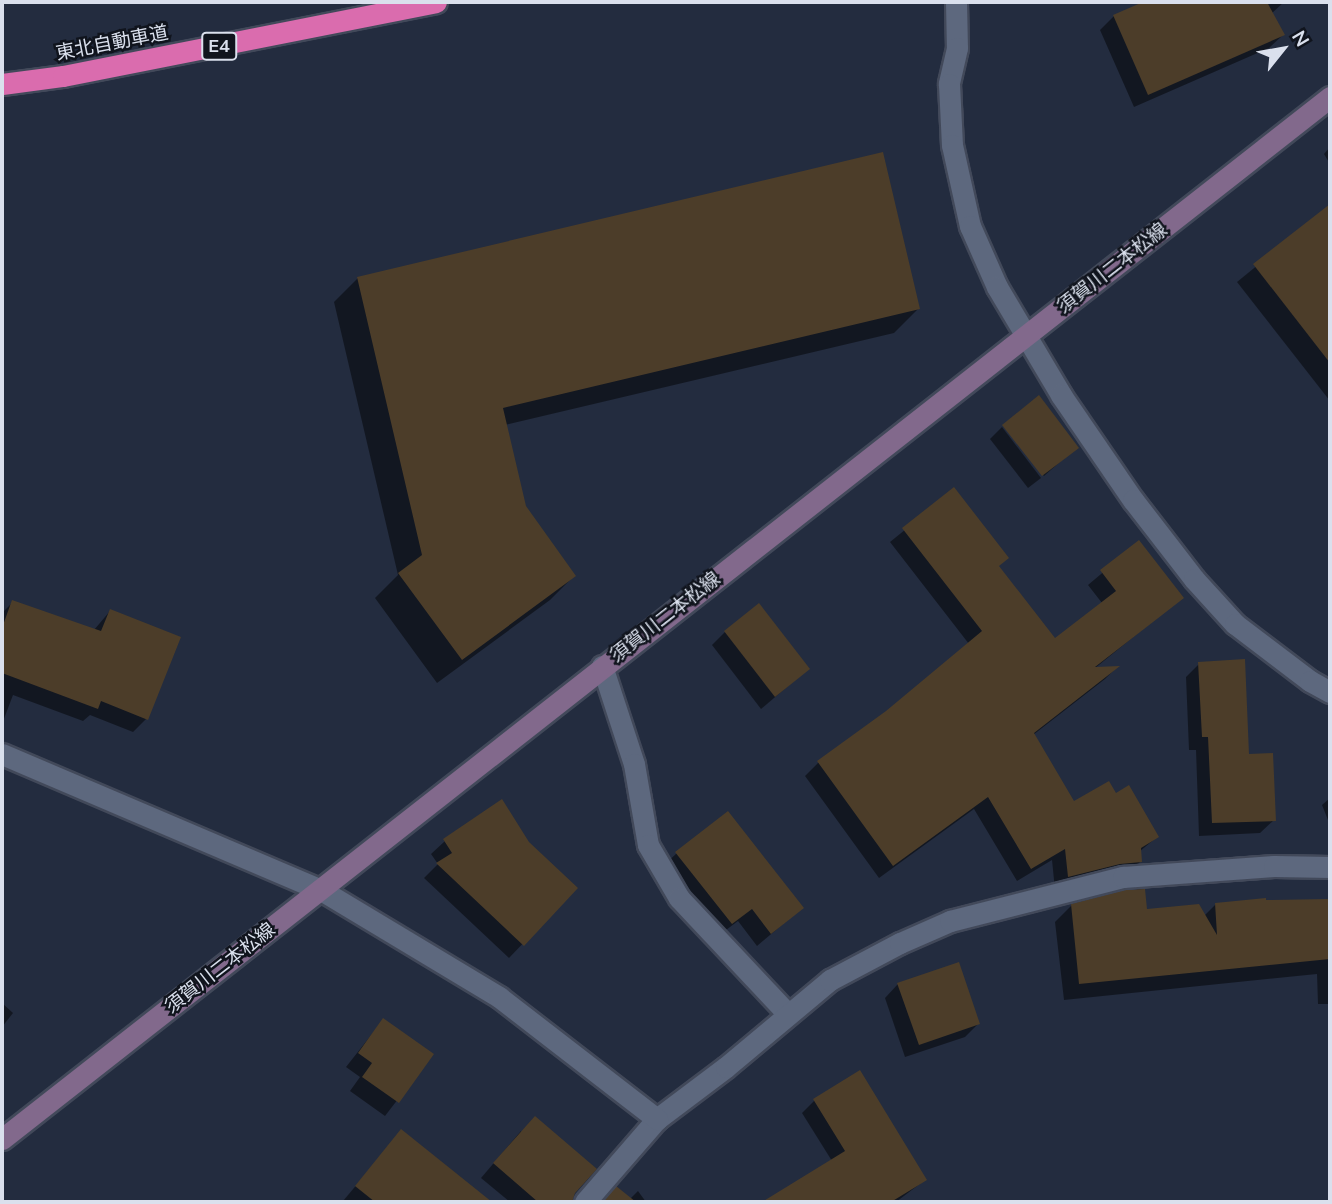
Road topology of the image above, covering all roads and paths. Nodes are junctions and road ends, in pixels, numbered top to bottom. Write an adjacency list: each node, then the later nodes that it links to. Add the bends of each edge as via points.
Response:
1 (436, 2): 3 (highway, 東北自動車道 / E4)
2 (956, 2): 5 (street, via 957,48 949,85 952,145 970,226 997,287)
3 (2, 84)
4 (1330, 97): 5 (main road, 須賀川二本松線)
5 (1026, 336): 6 (main road, 須賀川二本松線); 7 (street, via 1060,395 1194,579 1234,624)
6 (602, 666): 10 (main road, 須賀川二本松線); 11 (street, via 634,764 648,845 679,898)
7 (1330, 692)
8 (2, 754): 10 (street)
9 (1330, 867): 11 (street, via 1275,866 1123,877 997,907 900,943 830,980)
10 (321, 890): 12 (street, via 499,997); 13 (main road, 須賀川二本松線)
11 (787, 1013): 12 (street)
12 (657, 1119): 14 (street)
13 (2, 1139)
14 (585, 1202)

